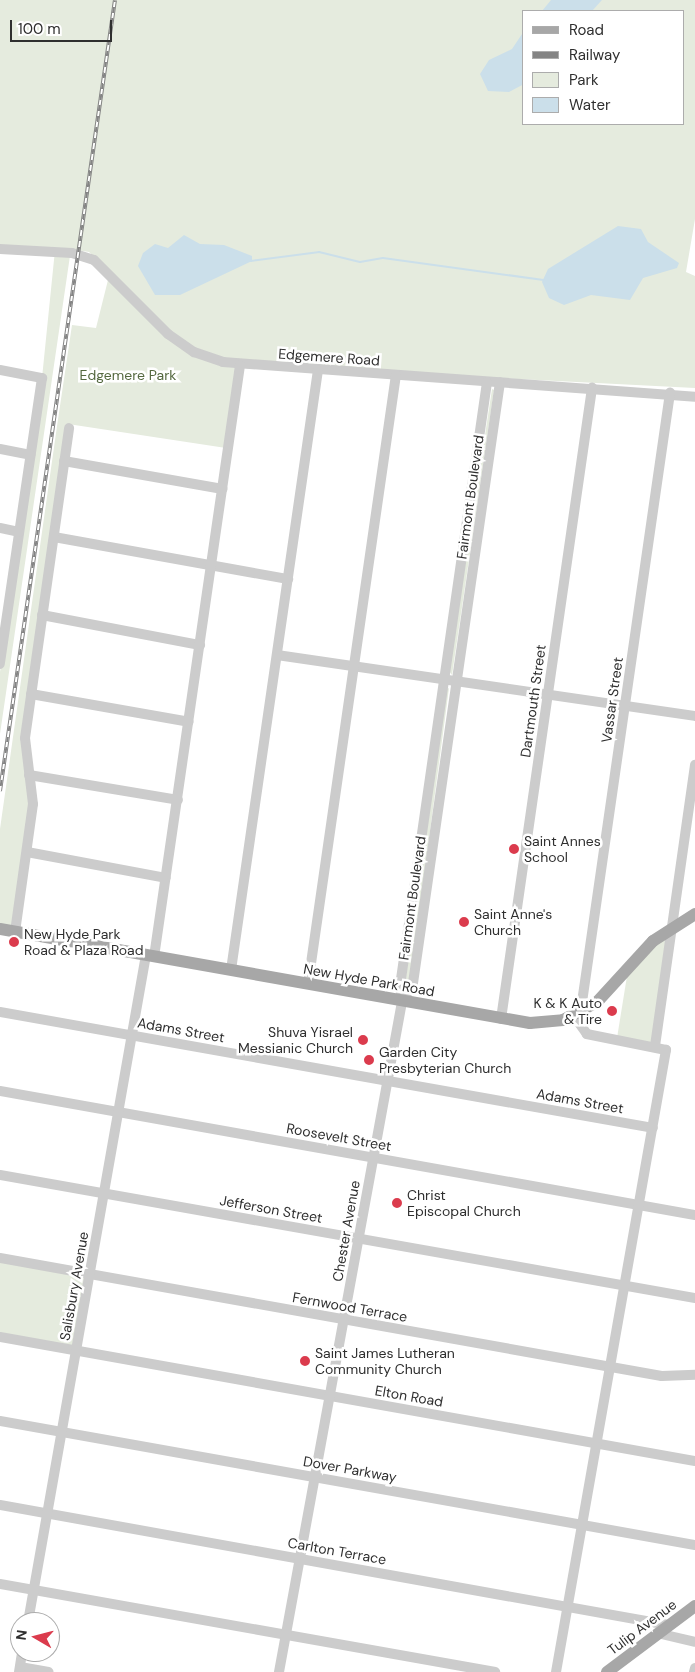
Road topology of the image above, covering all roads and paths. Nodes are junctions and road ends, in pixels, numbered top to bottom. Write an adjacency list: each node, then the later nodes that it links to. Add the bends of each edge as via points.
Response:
1 (0, 250): 2 (street, Edgemere Road, via 72,252 94,260 181,344 207,357)
2 (240, 365): 4 (street, Edgemere Road); 15 (street, Salisbury Avenue)
3 (0, 370): 13 (street, via 42,378)
4 (318, 370): 5 (street, Edgemere Road); 20 (street)
5 (396, 375): 6 (street, Edgemere Road); 26 (street)
6 (487, 382): 7 (street, Edgemere Road); 27 (street, Fairmont Boulevard)
7 (500, 382): 8 (street, Edgemere Road); 28 (street, Fairmont Boulevard)
8 (592, 388): 9 (street, Edgemere Road); 30 (street, Dartmouth Street)
9 (670, 393): 10 (street, Edgemere Road); 31 (street, Vassar Street)
10 (695, 397)
11 (69, 428): 14 (street)
12 (0, 449): 13 (street)
13 (30, 454): 17 (street)
14 (64, 461): 15 (street); 18 (street)
15 (223, 489): 19 (street, Salisbury Avenue)
16 (0, 528): 17 (street)
17 (19, 532): 21 (street)
18 (54, 537): 19 (street); 22 (street)
19 (211, 566): 20 (street); 23 (street, Salisbury Avenue)
20 (288, 580): 24 (street)
21 (4, 609): 25 (street)
22 (42, 616): 23 (street); 29 (street)
23 (200, 645): 33 (street, Salisbury Avenue)
24 (277, 655): 26 (street); 44 (street)
25 (0, 664)
26 (354, 666): 27 (street); 45 (street)
27 (444, 679): 28 (street); 46 (street, Fairmont Boulevard, via 400,986)
28 (457, 681): 30 (street); 46 (street, Fairmont Boulevard, via 413,983)
29 (31, 694): 33 (street); 35 (street, via 25,746)
30 (548, 694): 31 (street); 49 (street, Dartmouth Street)
31 (625, 706): 32 (street); 47 (street, Vassar Street)
32 (695, 716)
33 (189, 722): 36 (street, Salisbury Avenue)
34 (695, 765): 40 (street)
35 (29, 775): 36 (street); 37 (street, via 33,804)
36 (178, 800): 38 (street, Salisbury Avenue)
37 (27, 852): 38 (street); 42 (street)
38 (166, 878): 43 (street, Salisbury Avenue)
39 (695, 914): 40 (main road, New Hyde Park Road)
40 (671, 927): 47 (main road, New Hyde Park Road, via 647,946 611,991); 51 (street)
41 (0, 929): 42 (main road, New Hyde Park Road)
42 (15, 932): 43 (main road, New Hyde Park Road)
43 (150, 956): 44 (main road, New Hyde Park Road); 50 (street, Salisbury Avenue)
44 (232, 970): 45 (main road, New Hyde Park Road)
45 (308, 984): 46 (main road, New Hyde Park Road)
46 (402, 1002): 49 (main road, New Hyde Park Road); 52 (street, Chester Avenue)
47 (581, 1011): 49 (main road, New Hyde Park Road, via 550,1022); 51 (street, via 581,1030 587,1034)
48 (0, 1012): 50 (street, Adams Street)
49 (501, 1018)
50 (132, 1035): 52 (street, Adams Street); 54 (street, Salisbury Avenue)
51 (655, 1046): 55 (street, via 666,1050)
52 (387, 1080): 55 (street, Adams Street); 56 (street, Chester Avenue)
53 (0, 1091): 54 (street, Roosevelt Street)
54 (119, 1112): 56 (street, Roosevelt Street); 58 (street, Salisbury Avenue)
55 (653, 1128): 59 (street)
56 (373, 1157): 59 (street, Roosevelt Street); 61 (street, Chester Avenue)
57 (0, 1175): 58 (street, Jefferson Street)
58 (104, 1193): 61 (street, Jefferson Street); 63 (street, Salisbury Avenue)
59 (639, 1205): 60 (street, Roosevelt Street); 64 (street)
60 (695, 1215)
61 (358, 1238): 64 (street, Jefferson Street); 66 (street, Chester Avenue)
62 (0, 1258): 63 (street, Fernwood Terrace)
63 (90, 1274): 66 (street, Fernwood Terrace); 68 (street, Salisbury Avenue)
64 (625, 1286): 65 (street, Jefferson Street); 69 (street)
65 (695, 1298)
66 (344, 1320): 69 (street, Fernwood Terrace); 71 (street, Chester Avenue)
67 (0, 1337): 68 (street, Elton Road)
68 (76, 1351): 71 (street, Elton Road); 73 (street, Salisbury Avenue)
69 (610, 1367): 70 (street, Fernwood Terrace, via 662,1376); 74 (street)
70 (695, 1375)
71 (330, 1396): 74 (street, Elton Road); 76 (street, Chester Avenue)
72 (0, 1421): 73 (street, Dover Parkway)
73 (61, 1432): 76 (street, Dover Parkway); 78 (street, Salisbury Avenue)
74 (597, 1444): 75 (street, Elton Road); 79 (street)
75 (695, 1461)
76 (315, 1477): 79 (street, Dover Parkway); 81 (street, Chester Avenue)
77 (0, 1505): 78 (street, Carlton Terrace)
78 (47, 1513): 81 (street, Carlton Terrace); 83 (street, Salisbury Avenue)
79 (582, 1525): 80 (street, Dover Parkway); 84 (street)
80 (695, 1545)
81 (300, 1558): 84 (street, Carlton Terrace); 89 (street, Chester Avenue)
82 (0, 1584): 83 (street)
83 (33, 1590): 86 (street, Salisbury Avenue); 89 (street)
84 (568, 1606): 87 (street, Carlton Terrace); 96 (street)
85 (695, 1606): 87 (main road, Tulip Avenue)
86 (30, 1612)
87 (668, 1625): 88 (main road, Tulip Avenue)
88 (657, 1633): 90 (street); 97 (main road, Tulip Avenue)
89 (286, 1635): 94 (street, Chester Avenue); 95 (street)
90 (695, 1642)
91 (695, 1668): 98 (street)
92 (19, 1669): 93 (street)
93 (49, 1672)
94 (280, 1672)
95 (495, 1672)
96 (556, 1672)
97 (607, 1672)
98 (694, 1672)

